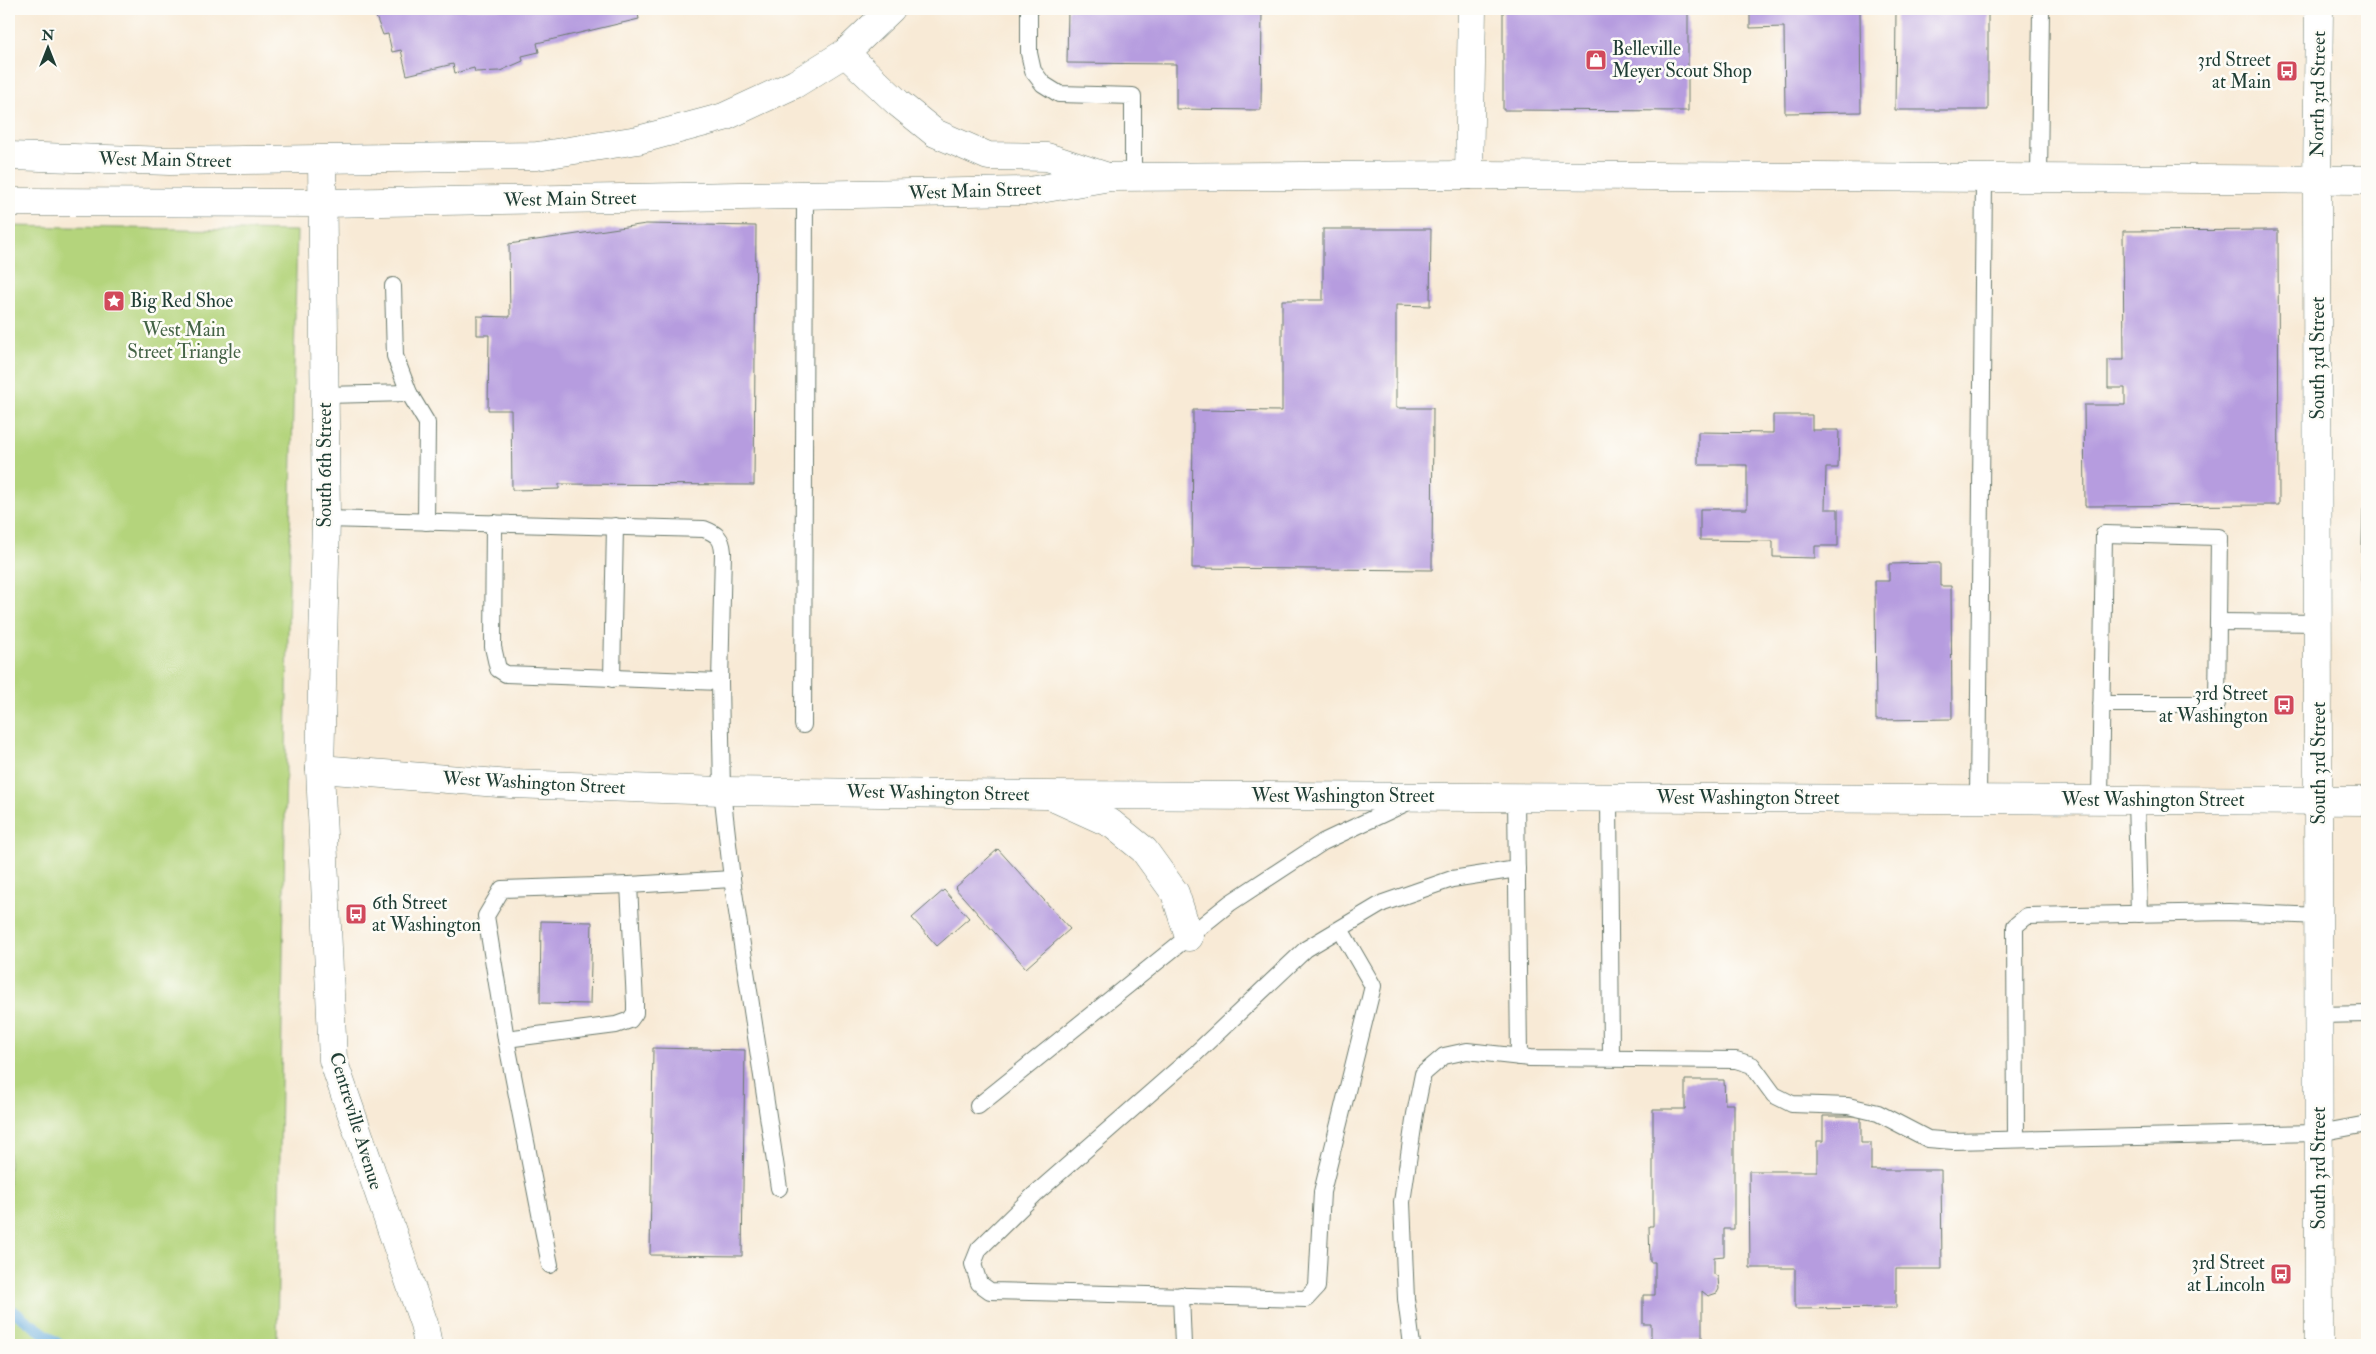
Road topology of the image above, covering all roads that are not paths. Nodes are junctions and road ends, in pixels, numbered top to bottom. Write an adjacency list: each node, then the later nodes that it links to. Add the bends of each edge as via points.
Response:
1 (891, 9): 6 (main road)
2 (1029, 9): 10 (lane, via 1029,53 1033,71 1043,84 1059,94 1134,96)
3 (1472, 9): 9 (main road)
4 (2041, 9): 12 (lane)
5 (2319, 9): 13 (main road, North 3rd Street)
6 (845, 53): 8 (main road, West Main Street, via 795,84 724,117 638,140 537,156); 10 (main road, West Main Street, via 935,133 988,156 1047,157)
7 (9, 156): 8 (main road, West Main Street, via 170,161)
8 (322, 160): 17 (main road, South 6th Street)
9 (1469, 175): 10 (main road); 11 (main road)
10 (1122, 177): 15 (main road, West Main Street, via 1029,191)
11 (1984, 178): 12 (main road); 37 (lane)
12 (2039, 178): 13 (main road)
13 (2317, 180): 14 (main road); 26 (main road, South 3rd Street)
14 (2367, 180)
15 (805, 195): 17 (main road, West Main Street); 30 (lane)
16 (9, 202): 17 (main road, West Main Street)
17 (323, 203): 20 (main road, South 6th Street)
18 (393, 286): 19 (lane, via 395,356)
19 (409, 393): 20 (lane); 22 (lane, via 427,422)
20 (325, 394): 21 (main road, South 6th Street)
21 (326, 519): 22 (lane); 31 (main road, South 6th Street)
22 (426, 522): 23 (lane)
23 (494, 523): 24 (lane); 27 (lane, via 493,648 498,668 506,674 522,676)
24 (615, 526): 27 (lane); 28 (lane, via 704,529 717,533 723,552)
25 (2218, 622): 26 (lane); 29 (lane, via 2217,704); 29 (lane, via 2219,537 2104,534)
26 (2318, 623): 40 (main road, South 3rd Street)
27 (612, 679): 28 (lane)
28 (720, 682): 32 (lane)
29 (2101, 704): 38 (lane)
30 (803, 725)
31 (320, 769): 32 (main road, West Washington Street, via 511,784); 61 (main road, Centreville Avenue, via 333,1060)
32 (722, 791): 33 (main road, West Washington Street); 43 (lane)
33 (1046, 795): 34 (main road, West Washington Street); 48 (main road, via 1112,824 1144,850 1174,894)
34 (1421, 796): 35 (main road, West Washington Street); 48 (lane, via 1323,842 1230,903)
35 (1516, 796): 36 (main road, West Washington Street); 42 (lane)
36 (1609, 797): 37 (main road, West Washington Street); 53 (lane)
37 (1978, 799): 38 (main road, West Washington Street)
38 (2100, 800): 39 (main road, West Washington Street)
39 (2136, 800): 40 (main road, West Washington Street); 45 (lane)
40 (2319, 801): 41 (main road, West Washington Street); 46 (main road, South 3rd Street)
41 (2367, 801)
42 (1517, 869): 47 (lane, via 1452,879 1383,903); 52 (lane)
43 (732, 879): 44 (lane); 58 (lane)
44 (629, 885): 51 (lane, via 635,1003 635,1013 630,1020 616,1025); 51 (lane, via 502,889 486,916)
45 (2139, 914): 46 (lane, via 2229,912); 57 (lane, via 2027,916 2015,926)
46 (2319, 916): 49 (main road, South 3rd Street)
47 (1340, 928): 60 (lane, via 1373,986 1322,1192 1317,1287 1306,1299); 60 (lane, via 1306,949 1190,1059 1034,1196 979,1249 973,1264 979,1283 990,1291)
48 (1188, 937): 54 (lane)
49 (2319, 1014): 50 (lane); 56 (main road, South 3rd Street)
50 (2367, 1014)
51 (506, 1039): 59 (lane)
52 (1520, 1057): 53 (lane); 63 (lane, via 1467,1052 1444,1056 1423,1074 1402,1202 1406,1299)
53 (1611, 1058): 57 (lane, via 1736,1060 1752,1065 1774,1095 1792,1104 1848,1106 1878,1113 1928,1139)
54 (978, 1106)
55 (2367, 1124): 56 (lane)
56 (2318, 1133): 57 (lane); 64 (main road, South 3rd Street)
57 (2016, 1139)
58 (778, 1188)
59 (550, 1265)
60 (1181, 1295): 62 (lane)
61 (428, 1345)
62 (1183, 1345)
63 (1412, 1345)
64 (2319, 1345)

